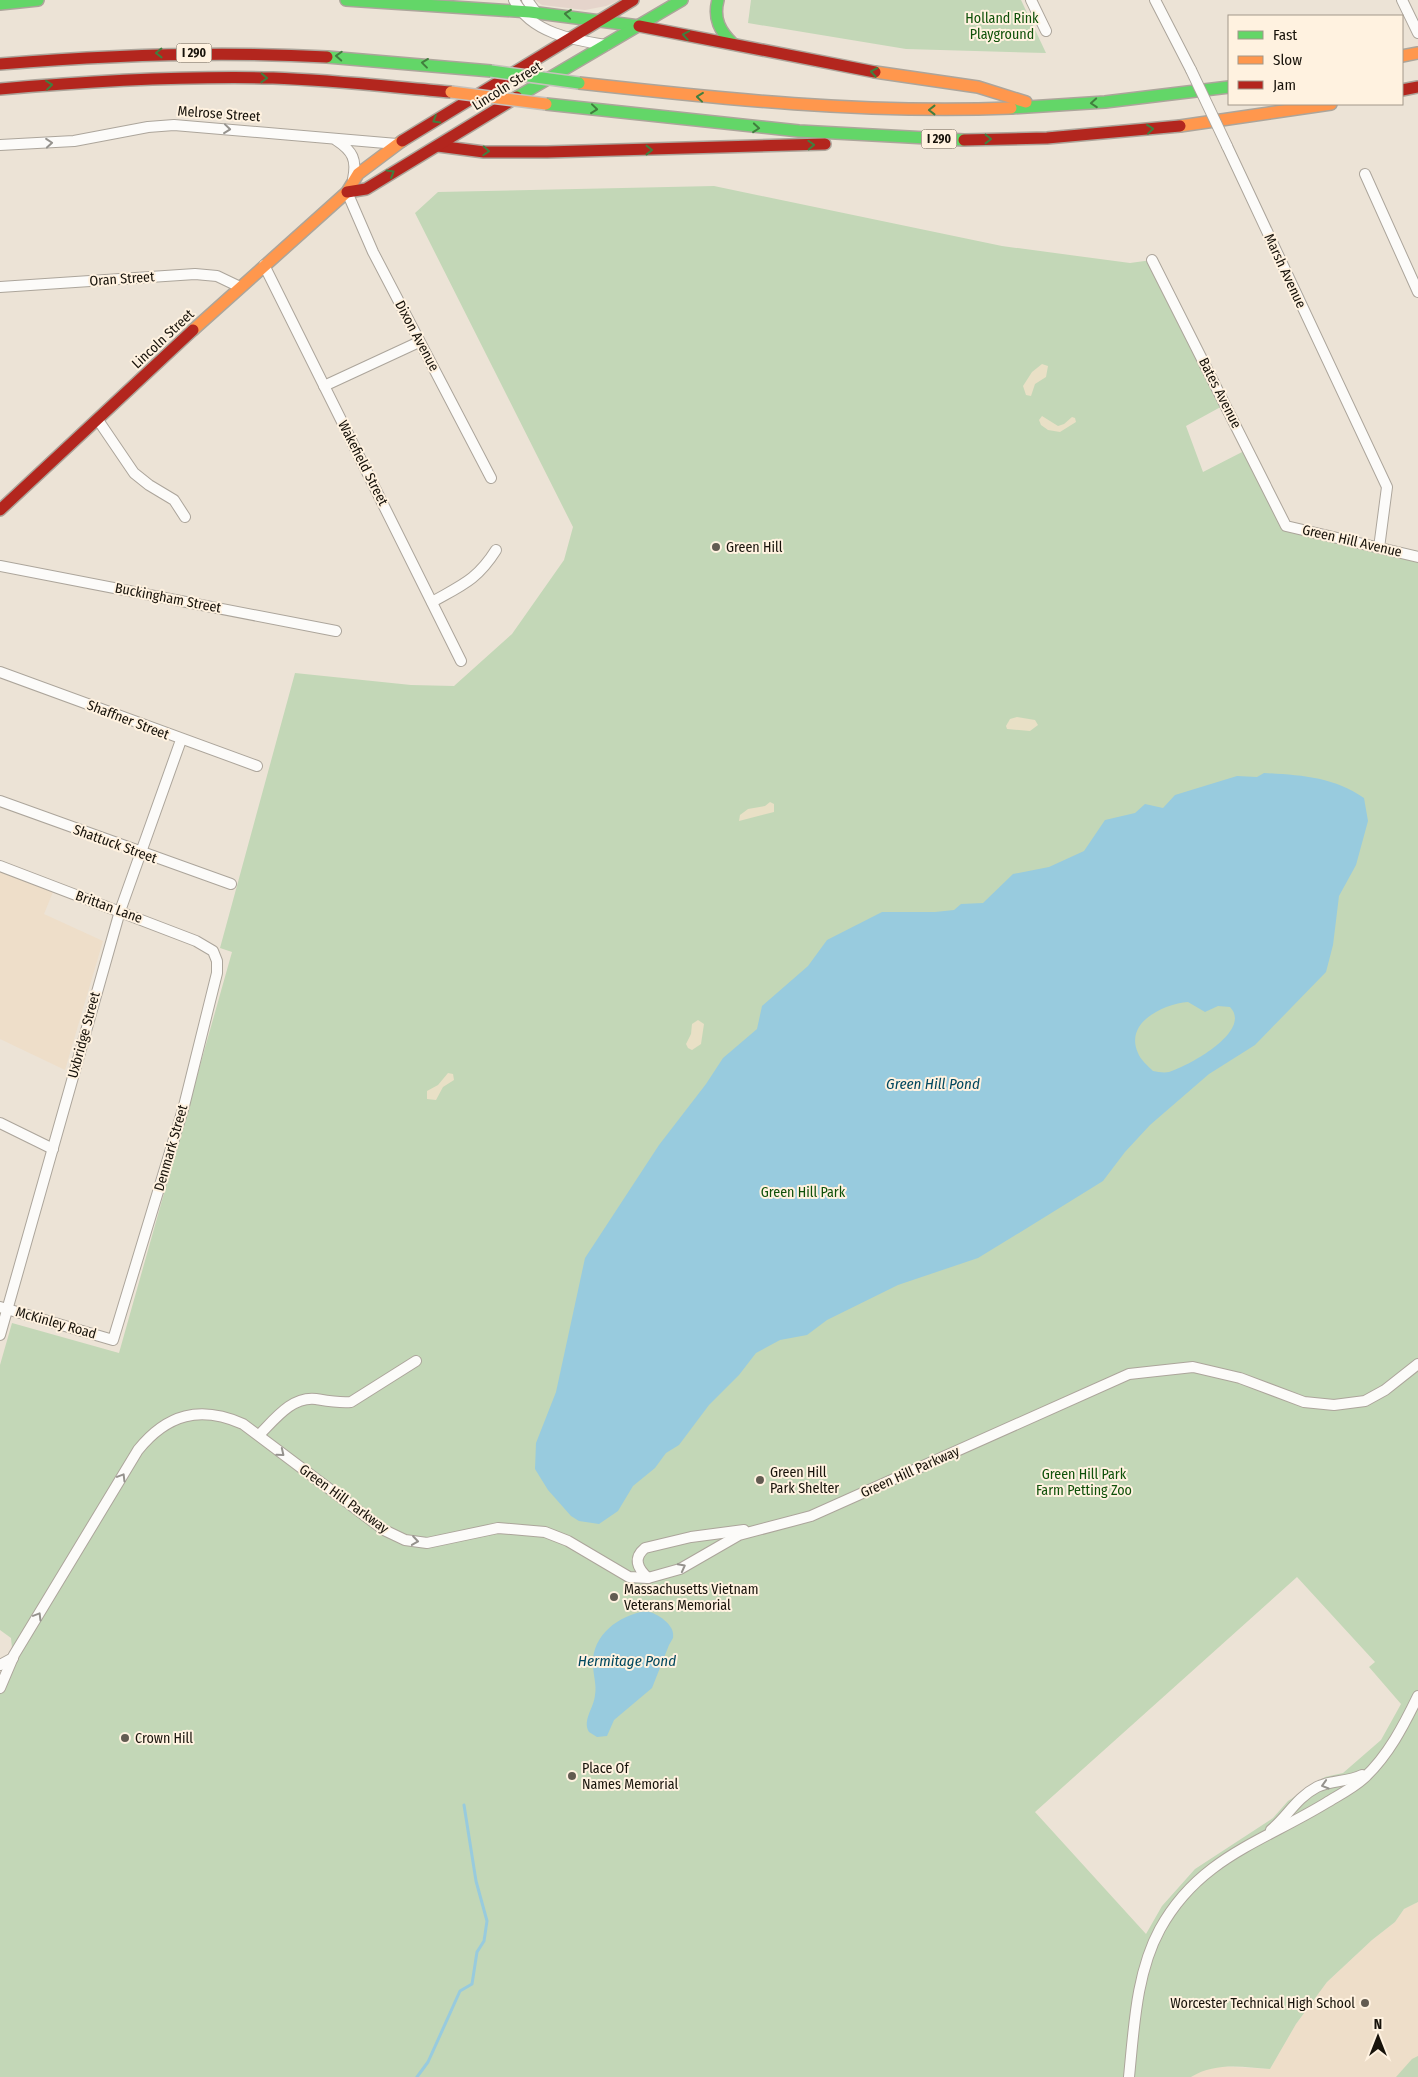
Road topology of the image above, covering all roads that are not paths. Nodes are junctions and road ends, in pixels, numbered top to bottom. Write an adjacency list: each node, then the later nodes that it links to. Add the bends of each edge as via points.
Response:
1 (38, 0): 12 (main road)
2 (346, 0): 13 (main road)
3 (485, 0): 13 (street)
4 (514, 0): 14 (street)
5 (528, 0): 15 (street)
6 (633, 0): 16 (main road, Lincoln Street)
7 (682, 0): 17 (main road, Lincoln Street)
8 (718, 0): 21 (main road, via 716,20 721,32)
9 (1031, 0): 18 (street)
10 (1155, 0): 52 (street, Marsh Avenue, bridge, via 1388,487)
11 (1402, 0): 19 (street)
12 (0, 4)
13 (476, 9): 14 (main road)
14 (520, 11): 15 (main road); 20 (street)
15 (535, 11): 16 (main road, one-way to 15)
16 (601, 19): 17 (main road); 20 (main road, Lincoln Street)
17 (639, 26): 21 (main road, one-way to 17); 22 (main road, Lincoln Street)
18 (1046, 31)
19 (1418, 34)
20 (567, 40): 22 (street); 34 (main road, Lincoln Street, one-way to 34)
21 (734, 44): 31 (main road, one-way to 21, via 978,87 882,73)
22 (607, 45): 36 (main road, Lincoln Street, via 582,57)
23 (1418, 53): 24 (main road)
24 (1404, 56)
25 (0, 64): 31 (main road, I 290, one-way to 25, bridge, via 945,110 740,101 388,59 212,52 78,57)
26 (1228, 87): 31 (main road, I 290, one-way to 31)
27 (1418, 87): 29 (main road)
28 (0, 89): 33 (main road, I 290, one-way to 33, bridge, via 153,79 328,81 786,130)
29 (1403, 90)
30 (1324, 105): 33 (main road, I 290, one-way to 30, via 1143,130)
31 (1041, 106)
32 (333, 138): 34 (street, Melrose Street); 35 (street, Melrose Street, one-way to 32, via 74,141 174,125); 38 (street, via 353,155)
33 (953, 140): 36 (main road, Melrose Street, one-way to 33, via 484,152 547,152)
34 (397, 144): 36 (main road, Melrose Street); 38 (main road, Lincoln Street)
35 (0, 145)
36 (438, 146): 39 (main road, Lincoln Street, one-way to 36, via 366,189)
37 (1364, 174): 44 (street)
38 (352, 182): 39 (main road, Lincoln Street)
39 (347, 192): 41 (main road, Lincoln Street); 45 (street, Dixon Avenue, via 373,252)
40 (1152, 260): 51 (street, Bates Avenue)
41 (264, 266): 43 (main road, Lincoln Street); 46 (street, Wakefield Street)
42 (0, 287): 43 (street, Oran Street, via 195,274 217,276)
43 (240, 287): 47 (main road, Lincoln Street)
44 (1418, 292)
45 (419, 342): 46 (street); 48 (street, Dixon Avenue)
46 (324, 386): 56 (street, Wakefield Street)
47 (98, 420): 49 (main road, Lincoln Street); 50 (street, via 134,473 174,500)
48 (490, 478)
49 (0, 510)
50 (185, 517)
51 (1286, 526): 52 (street, Green Hill Avenue)
52 (1379, 548): 54 (street, Green Hill Avenue)
53 (496, 550): 56 (street, via 471,581)
54 (1418, 557)
55 (0, 566): 57 (street, Buckingham Street)
56 (432, 602): 58 (street, Wakefield Street)
57 (336, 631)
58 (462, 661)
59 (0, 672): 60 (street, Shaffner Street)
60 (181, 740): 61 (street, Shaffner Street); 63 (street, Uxbridge Street)
61 (257, 766)
62 (0, 801): 63 (street, Shattuck Street)
63 (140, 853): 65 (street, Shattuck Street); 66 (street, Uxbridge Street)
64 (0, 866): 66 (street, Brittan Lane)
65 (231, 884)
66 (120, 911): 67 (street, Brittan Lane, via 196,941); 69 (street, Uxbridge Street)
67 (214, 953): 72 (street, Denmark Street, via 217,970 214,988 184,1106)
68 (0, 1123): 69 (street)
69 (53, 1149): 70 (street, Uxbridge Street)
70 (4, 1308): 71 (street, Uxbridge Street); 72 (street, McKinley Road)
71 (0, 1335)
72 (113, 1340)
73 (416, 1361): 75 (street, via 351,1402 300,1400 289,1406)
74 (1418, 1364): 76 (street, Green Hill Parkway, via 1365,1401 1334,1405 1304,1402 1240,1378 1202,1369 1175,1368 1129,1374 811,1516)
75 (259, 1435): 77 (street, Green Hill Parkway, one-way to 77, via 384,1530 402,1538 432,1542 498,1528 535,1530 568,1541 629,1577); 78 (street, Green Hill Parkway, one-way to 75, via 138,1450 152,1433 181,1417 206,1415 230,1419)
76 (765, 1527): 77 (street, Green Hill Parkway, one-way to 76, via 664,1576 730,1539); 77 (street, via 691,1537 645,1548 640,1552 637,1563)
77 (648, 1578)
78 (13, 1658): 79 (street); 80 (street, Green Hill Parkway)
79 (0, 1665)
80 (0, 1688)
81 (1418, 1696): 82 (street, via 1395,1739)
82 (1371, 1770): 83 (street, via 1335,1797); 83 (street, one-way to 83, via 1306,1793 1275,1827)
83 (1256, 1841): 84 (street, via 1232,1853 1196,1881 1159,1931 1142,1982)
84 (1129, 2077)

